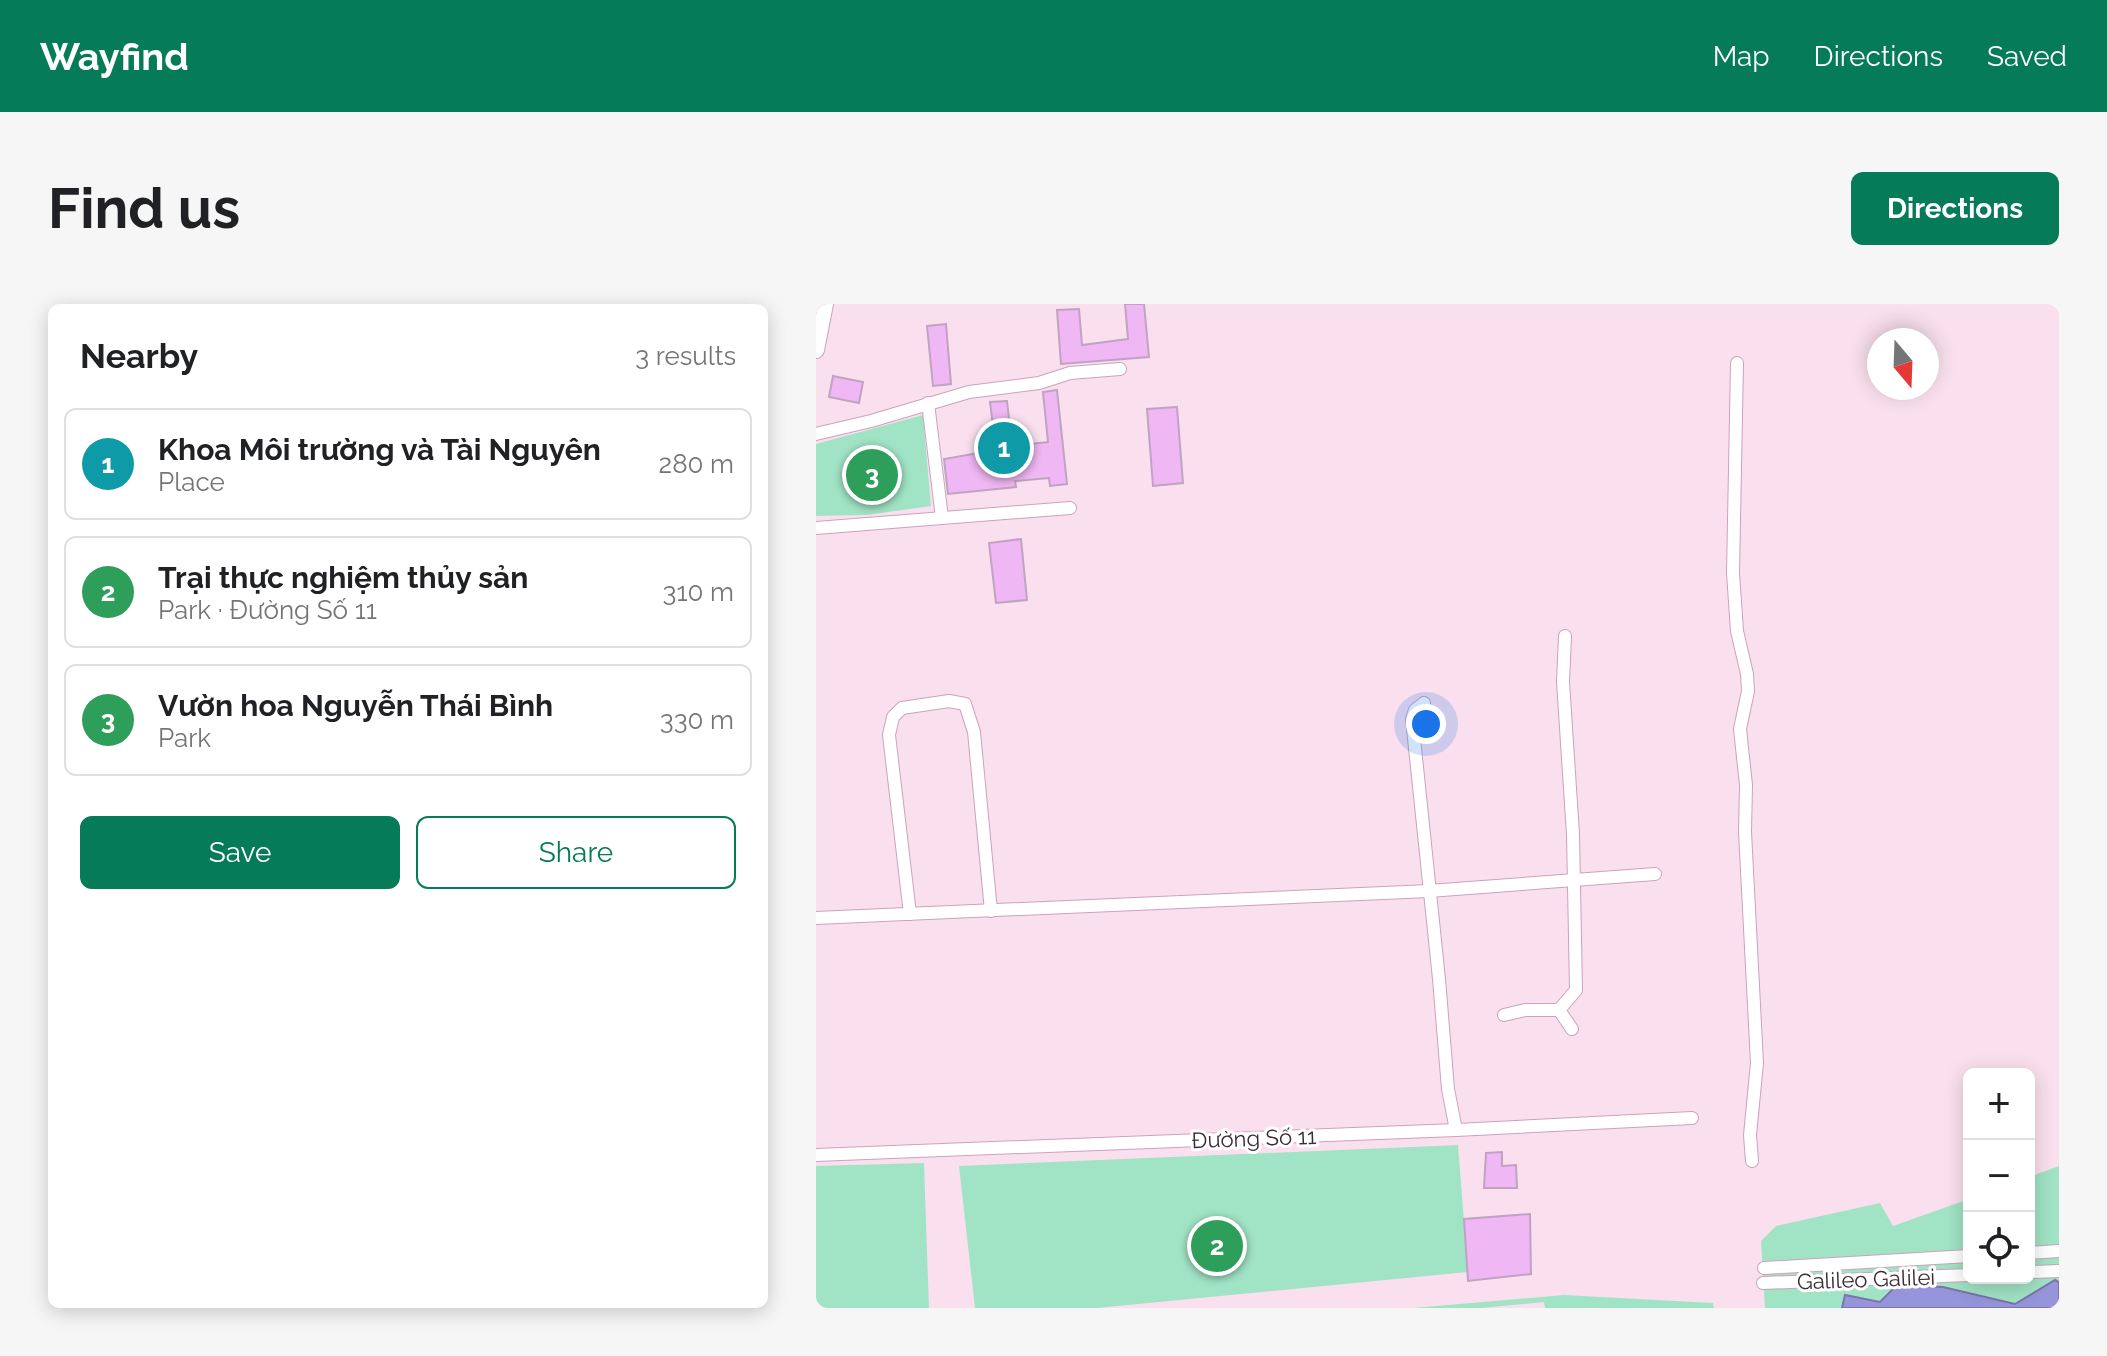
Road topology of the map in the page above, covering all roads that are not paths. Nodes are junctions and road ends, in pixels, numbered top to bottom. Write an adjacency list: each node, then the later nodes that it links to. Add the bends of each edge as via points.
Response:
1 (825, 304): 2 (street)
2 (816, 350)
3 (1737, 363): 24 (street, via 1733,573 1748,691 1740,729 1757,1063)
4 (1120, 369): 5 (street, via 1070,373)
5 (928, 403): 6 (street); 8 (street)
6 (816, 434)
7 (1070, 508): 8 (street)
8 (942, 518): 9 (street)
9 (816, 528)
10 (1565, 636): 13 (street)
11 (1424, 703): 14 (street, via 1412,719)
12 (1655, 874): 13 (street)
13 (1574, 878): 14 (street); 18 (street, via 1576,990)
14 (1429, 891): 15 (street); 22 (street)
15 (991, 911): 16 (street); 16 (street, via 974,732 965,704 949,701 902,708 889,735)
16 (910, 914): 17 (street)
17 (816, 918)
18 (1559, 1010): 19 (street); 20 (street)
19 (1504, 1015)
20 (1572, 1029)
21 (1692, 1118): 22 (street, Đường Số 11)
22 (1456, 1130): 23 (street, Đường Số 11)
23 (816, 1155)
24 (1752, 1161)
25 (2059, 1251): 26 (street)
26 (2035, 1253)
27 (1963, 1256): 28 (street, Galileo Galilei)
28 (1764, 1268)
29 (2059, 1271): 30 (street)
30 (2035, 1272)
31 (1963, 1275): 32 (street, Galileo Galilei)
32 (1763, 1283)

